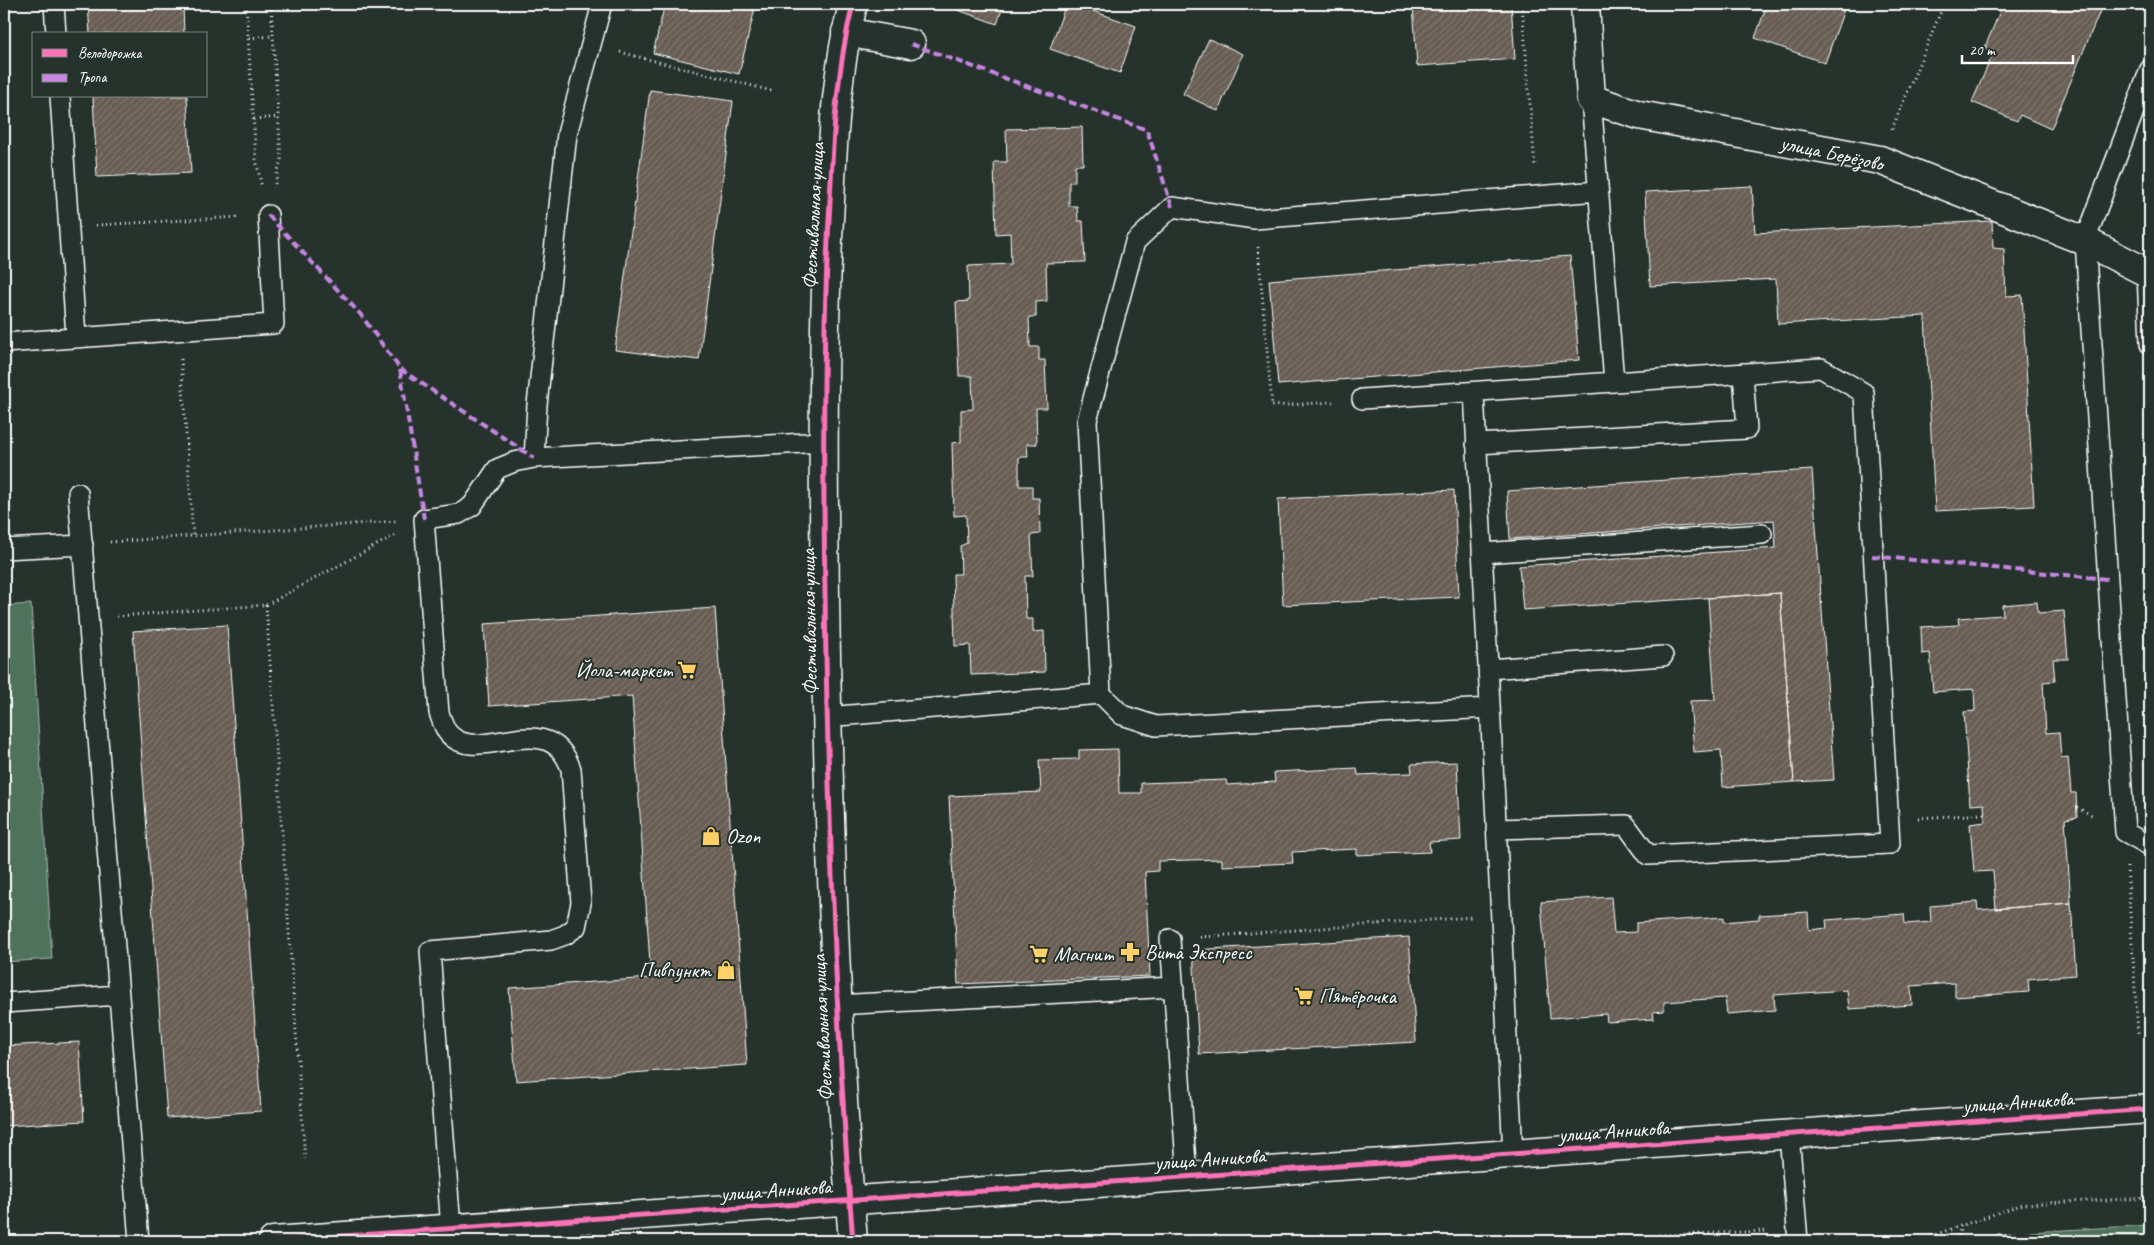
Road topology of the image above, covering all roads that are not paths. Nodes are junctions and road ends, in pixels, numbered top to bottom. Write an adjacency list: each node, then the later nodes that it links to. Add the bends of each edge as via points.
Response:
1 (54, 4): 5 (lane)
2 (602, 4): 24 (lane, via 567,134)
3 (853, 4): 6 (street, Фестивальная улица)
4 (1585, 4): 10 (street)
5 (56, 32)
6 (846, 32): 7 (street); 22 (street, Фестивальная улица, via 834,128 826,254)
7 (911, 44)
8 (2150, 69): 13 (lane)
9 (60, 98): 15 (lane)
10 (1591, 99): 11 (lane); 13 (street, улица Берёзово, via 1639,116 1880,160)
11 (1598, 191): 19 (lane); 32 (lane, via 1255,219 1172,207 1135,242 1087,421)
12 (268, 215): 15 (lane, via 274,324)
13 (2085, 241): 14 (street, улица Берёзово); 36 (lane, via 2125,832)
14 (2149, 274): 17 (lane)
15 (76, 338): 16 (lane)
16 (4, 343)
17 (2150, 344)
18 (1743, 374): 19 (lane); 23 (lane, via 1747,429); 35 (lane, via 1821,368 1864,393 1890,844 1648,855 1626,825)
19 (1614, 382): 20 (lane)
20 (1474, 392): 21 (lane); 23 (lane)
21 (1362, 400)
22 (823, 442): 24 (lane); 34 (street, Фестивальная улица)
23 (1476, 444): 29 (lane)
24 (534, 458): 47 (lane, via 497,469 472,506 459,514 424,519 439,713 443,724 449,735 475,744 534,738 560,748 571,769 581,903 576,927 551,940 430,951)
25 (78, 493): 27 (lane)
26 (1762, 534): 29 (lane)
27 (82, 545): 28 (lane); 39 (lane)
28 (4, 550)
29 (1482, 553): 31 (lane)
30 (1663, 656): 31 (lane)
31 (1488, 669): 33 (lane)
32 (1101, 694): 33 (lane, via 1122,715 1156,726); 34 (lane)
33 (1490, 708): 35 (lane)
34 (826, 717): 41 (street, Фестивальная улица)
35 (1496, 829): 44 (lane)
36 (2150, 846)
37 (1170, 939): 38 (lane)
38 (1174, 987): 41 (lane); 45 (lane)
39 (119, 995): 40 (lane); 50 (lane)
40 (4, 1003)
41 (836, 1005): 46 (street, Фестивальная улица)
42 (2150, 1109): 43 (street, улица Анникова)
43 (1789, 1134): 44 (street, улица Анникова); 49 (lane)
44 (1513, 1154): 45 (street, улица Анникова)
45 (1187, 1177): 46 (street, улица Анникова)
46 (850, 1201): 48 (street, улица Анникова); 52 (street, Фестивальная улица)
47 (452, 1229): 48 (street, улица Анникова); 51 (street, улица Анникова)
48 (601, 1230)
49 (1797, 1236)
50 (139, 1241)
51 (272, 1241)
52 (853, 1241)

